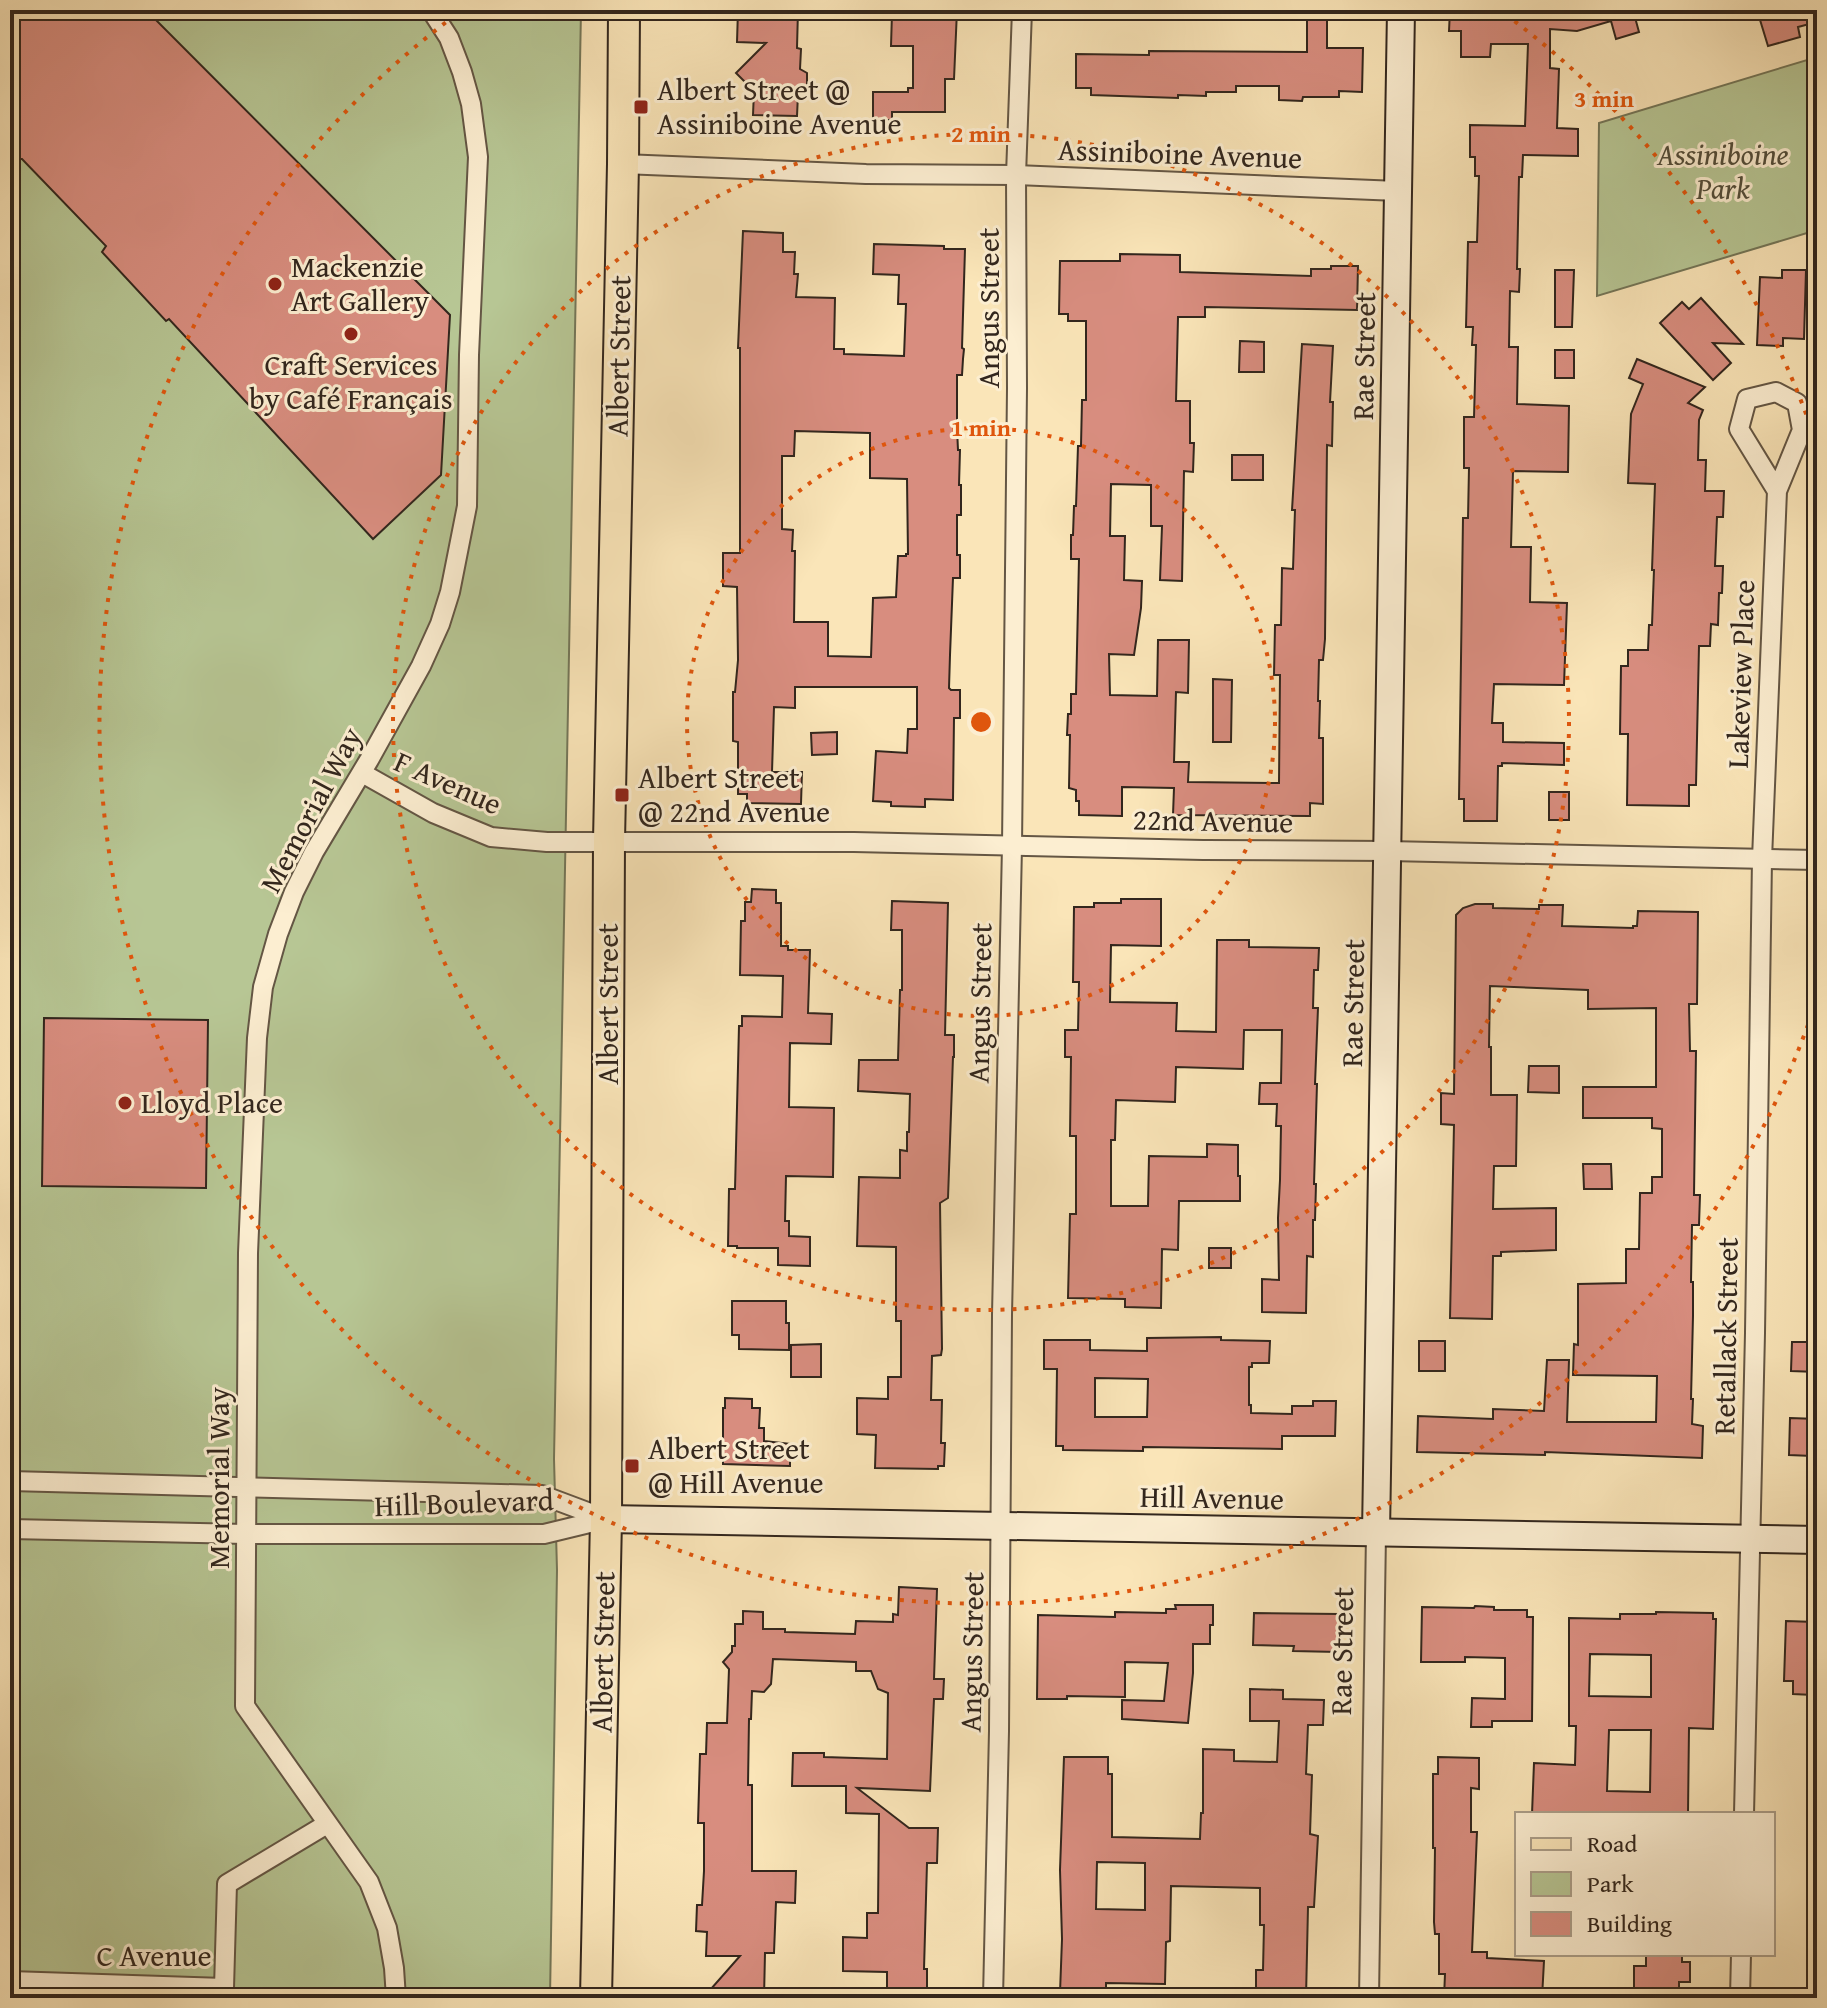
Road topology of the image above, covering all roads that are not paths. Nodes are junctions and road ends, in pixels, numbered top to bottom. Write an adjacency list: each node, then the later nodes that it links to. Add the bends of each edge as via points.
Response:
1 (431, 10): 9 (street, Memorial Way, via 462,72 478,157 467,506 440,624)
2 (624, 10): 5 (main road, Albert Street)
3 (1022, 10): 6 (street, Angus Street)
4 (1401, 10): 7 (street, Rae Street)
5 (623, 164): 6 (street, Assiniboine Avenue); 10 (main road, Albert Street)
6 (1016, 175): 7 (street, Assiniboine Avenue); 11 (street, Angus Street)
7 (1398, 191): 12 (street, Rae Street)
8 (1777, 491): 8 (street, Lakeview Place, via 1802,430 1797,403 1776,392 1747,399 1739,429); 13 (street, Lakeview Place)
9 (362, 773): 10 (street, F Avenue, via 433,813 491,837); 16 (street, Memorial Way, via 294,892 263,987 248,1253)
10 (609, 841): 11 (street, 22nd Avenue); 17 (main road, Albert Street)
11 (1012, 846): 12 (street, 22nd Avenue); 18 (street, Angus Street)
12 (1388, 851): 13 (street, 22nd Avenue); 20 (street, Rae Street)
13 (1762, 859): 14 (street, 22nd Avenue); 22 (street, Retallack Street)
14 (1817, 860)
15 (10, 1481): 16 (street, Hill Boulevard)
16 (247, 1488): 17 (street, Hill Boulevard, via 542,1495); 21 (street, Memorial Way)
17 (606, 1519): 18 (street, Hill Avenue); 21 (street, Hill Boulevard, via 544,1534); 29 (main road, Albert Street)
18 (1001, 1526): 20 (street, Hill Avenue); 30 (street, Angus Street)
19 (10, 1529): 21 (street, Hill Boulevard)
20 (1376, 1533): 22 (street, Hill Avenue); 31 (street, Rae Street)
21 (246, 1534): 25 (street, Memorial Way, via 245,1706)
22 (1749, 1539): 23 (street, Hill Avenue); 24 (street, Retallack Street)
23 (1817, 1540)
24 (1744, 1812)
25 (327, 1824): 27 (street, C Avenue, via 227,1884 224,1988); 28 (street, Memorial Way, via 369,1882 387,1928)
26 (1741, 1956): 32 (street)
27 (10, 1981)
28 (396, 1998)
29 (596, 1998)
30 (993, 1998)
31 (1369, 1998)
32 (1740, 1998)

